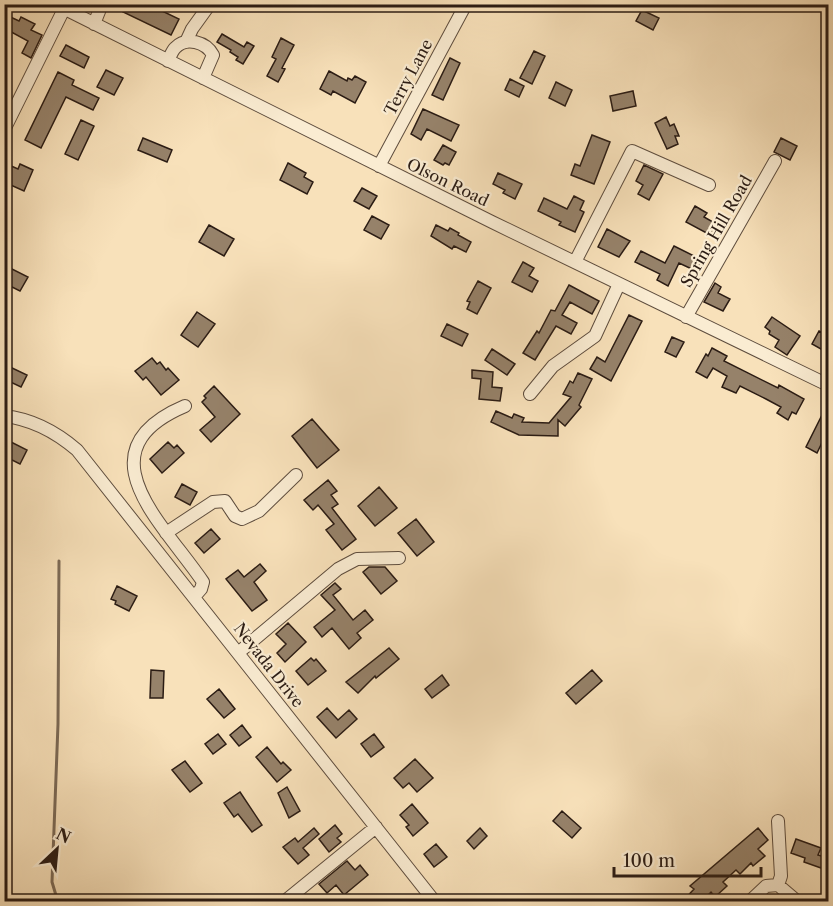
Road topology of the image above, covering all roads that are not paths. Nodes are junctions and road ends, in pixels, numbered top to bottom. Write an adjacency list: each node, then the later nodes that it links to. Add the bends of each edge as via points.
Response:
1 (102, 4): 5 (street)
2 (210, 4): 6 (street)
3 (466, 4): 11 (street, Terry Lane)
4 (59, 7): 5 (street, Olson Road); 9 (street)
5 (94, 24): 7 (street, Olson Road)
6 (186, 42): 7 (street, via 174,48); 8 (street, via 205,45 213,55)
7 (168, 61): 8 (street, Olson Road)
8 (202, 78): 11 (street, Olson Road)
9 (4, 130)
10 (775, 160): 15 (street, Spring Hill Road)
11 (379, 166): 13 (street, Olson Road)
12 (710, 185): 13 (street, via 632,151)
13 (575, 262): 14 (street, Olson Road)
14 (620, 284): 15 (street, Olson Road); 17 (street, via 595,336 553,366)
15 (686, 317): 16 (street, Olson Road)
16 (828, 386)
17 (530, 394)
18 (184, 406): 21 (street, via 151,425 134,448 133,460 143,500)
19 (4, 416): 23 (street, Nevada Drive, via 36,423 77,450)
20 (296, 475): 21 (street, via 259,512 242,519 235,516 225,501 213,502)
21 (166, 533): 23 (street, via 203,582)
22 (399, 558): 24 (street, via 357,559 338,569)
23 (194, 597): 24 (street, Nevada Drive)
24 (238, 653): 26 (street, Nevada Drive)
25 (778, 821): 27 (street)
26 (376, 827): 28 (street); 29 (street, Nevada Drive)
27 (778, 885): 30 (street, via 766,886); 31 (street)
28 (284, 902)
29 (435, 902)
30 (748, 902)
31 (798, 902)

